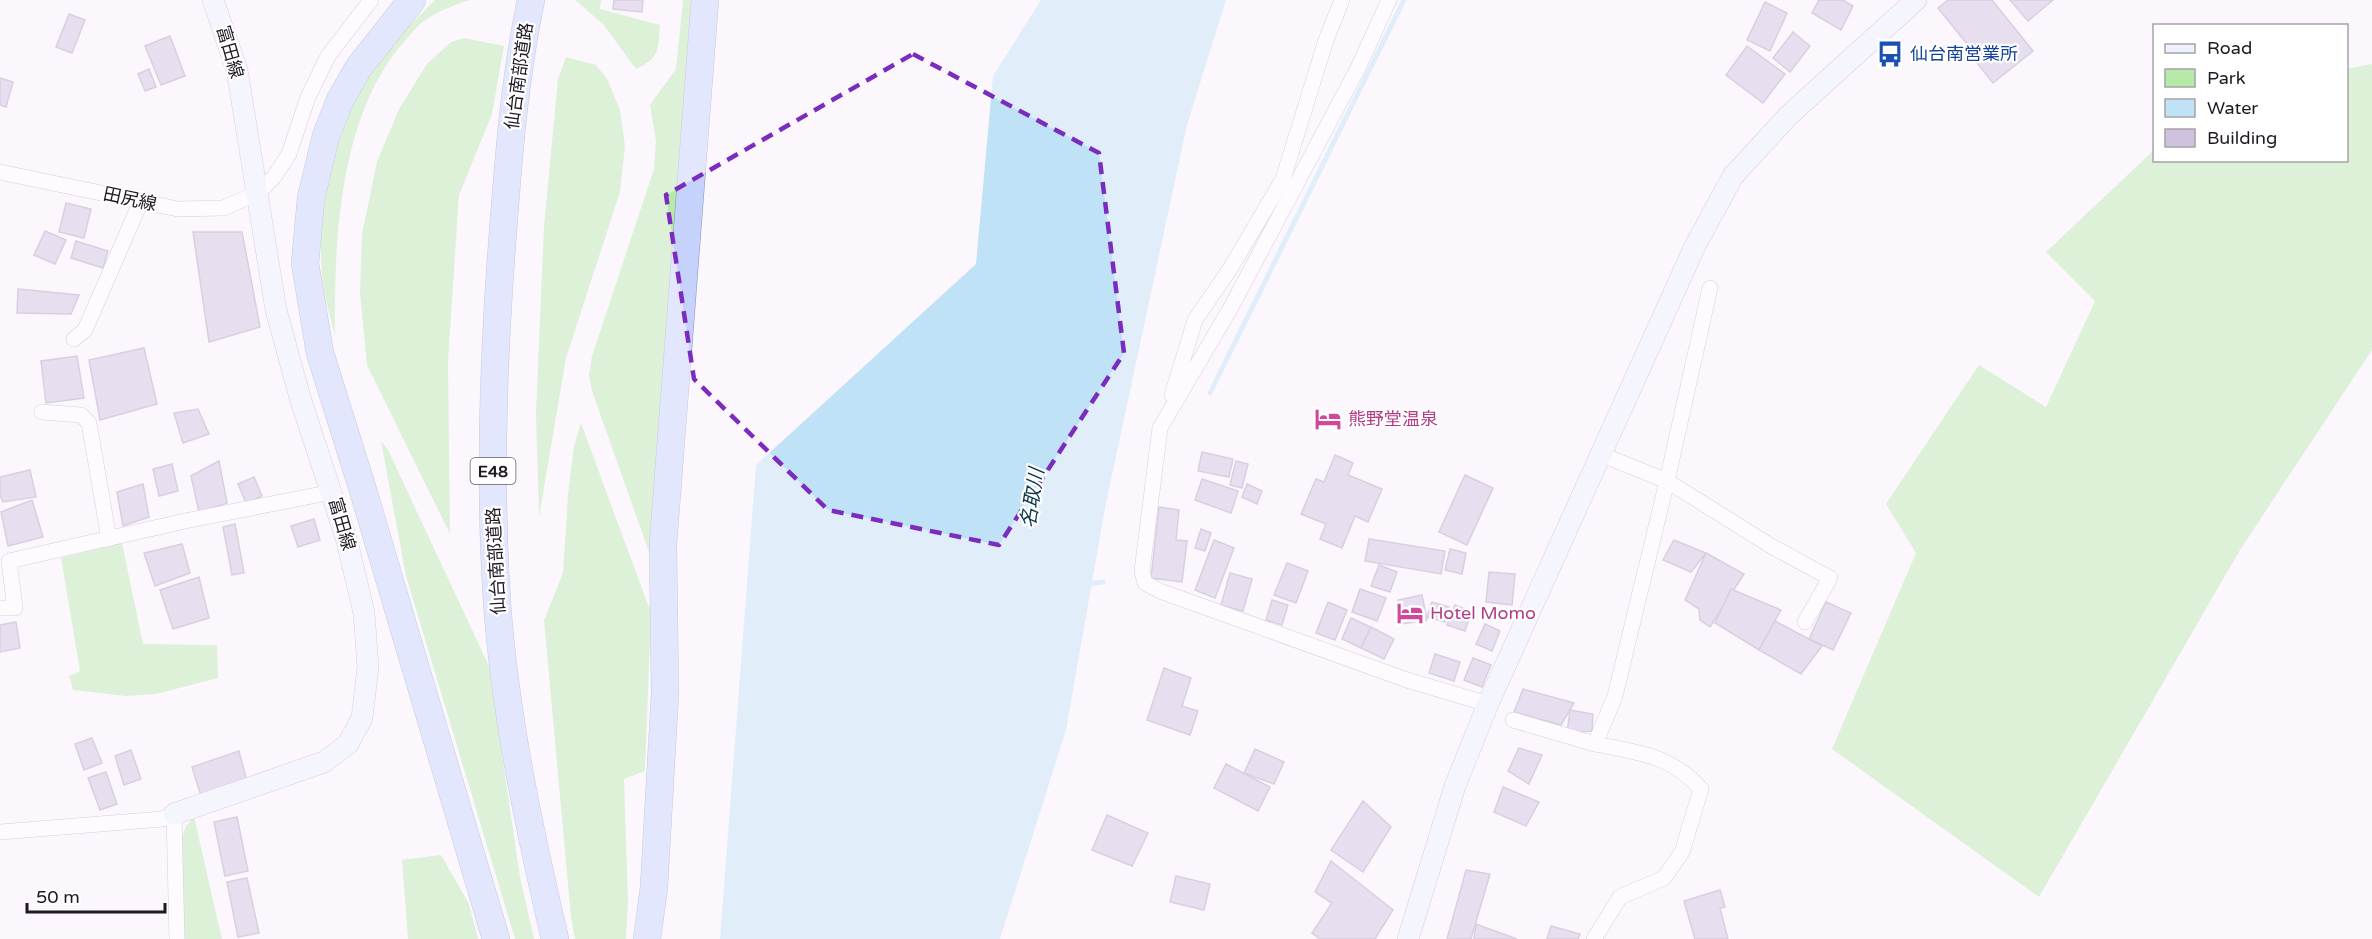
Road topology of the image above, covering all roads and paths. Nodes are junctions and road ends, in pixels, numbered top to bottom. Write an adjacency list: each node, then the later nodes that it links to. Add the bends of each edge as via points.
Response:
1 (213, 0): 10 (street, 富田線, via 237,70)
2 (371, 0): 10 (street, via 328,56 308,97 289,154)
3 (412, 0): 28 (highway, via 359,67 340,100 326,136 312,198 305,263 320,353)
4 (531, 0): 29 (highway, 仙台南部道路 / E48, via 509,142 495,337 493,486 497,602 508,702)
5 (705, 0): 30 (highway, via 663,545 665,693 654,887)
6 (1342, 0): 15 (street, via 1283,179 1195,320)
7 (1389, 0): 15 (street, via 1358,68)
8 (1916, 0): 16 (street, via 1788,116 1733,176 1695,246)
9 (0, 172): 11 (street, 田尻線)
10 (258, 193): 11 (street, 田尻線, via 223,208 178,209); 18 (street, 富田線, via 276,310)
11 (141, 201): 13 (street, via 85,330)
12 (1710, 288): 17 (street)
13 (74, 339)
14 (42, 412): 19 (street, via 81,415 89,423)
15 (1164, 421): 22 (street, via 1142,571 1145,583 1190,603 1407,680)
16 (1599, 454): 17 (street); 22 (street)
17 (1667, 481): 21 (street, via 1830,578); 24 (street, via 1615,696)
18 (332, 492): 19 (street); 25 (street, 富田線, via 364,613 368,667 362,718 348,744 324,762)
19 (109, 539): 20 (street, via 9,561 15,608)
20 (0, 608)
21 (1805, 622)
22 (1488, 704): 31 (street, via 1455,786)
23 (1513, 720): 24 (street)
24 (1595, 744): 32 (street, via 1654,756 1690,777 1701,789 1682,852 1664,878 1620,897)
25 (174, 814): 26 (street, via 162,819); 27 (street)
26 (0, 832)
27 (177, 939)
28 (496, 939)
29 (555, 939)
30 (647, 939)
31 (1408, 939)
32 (1594, 939)

